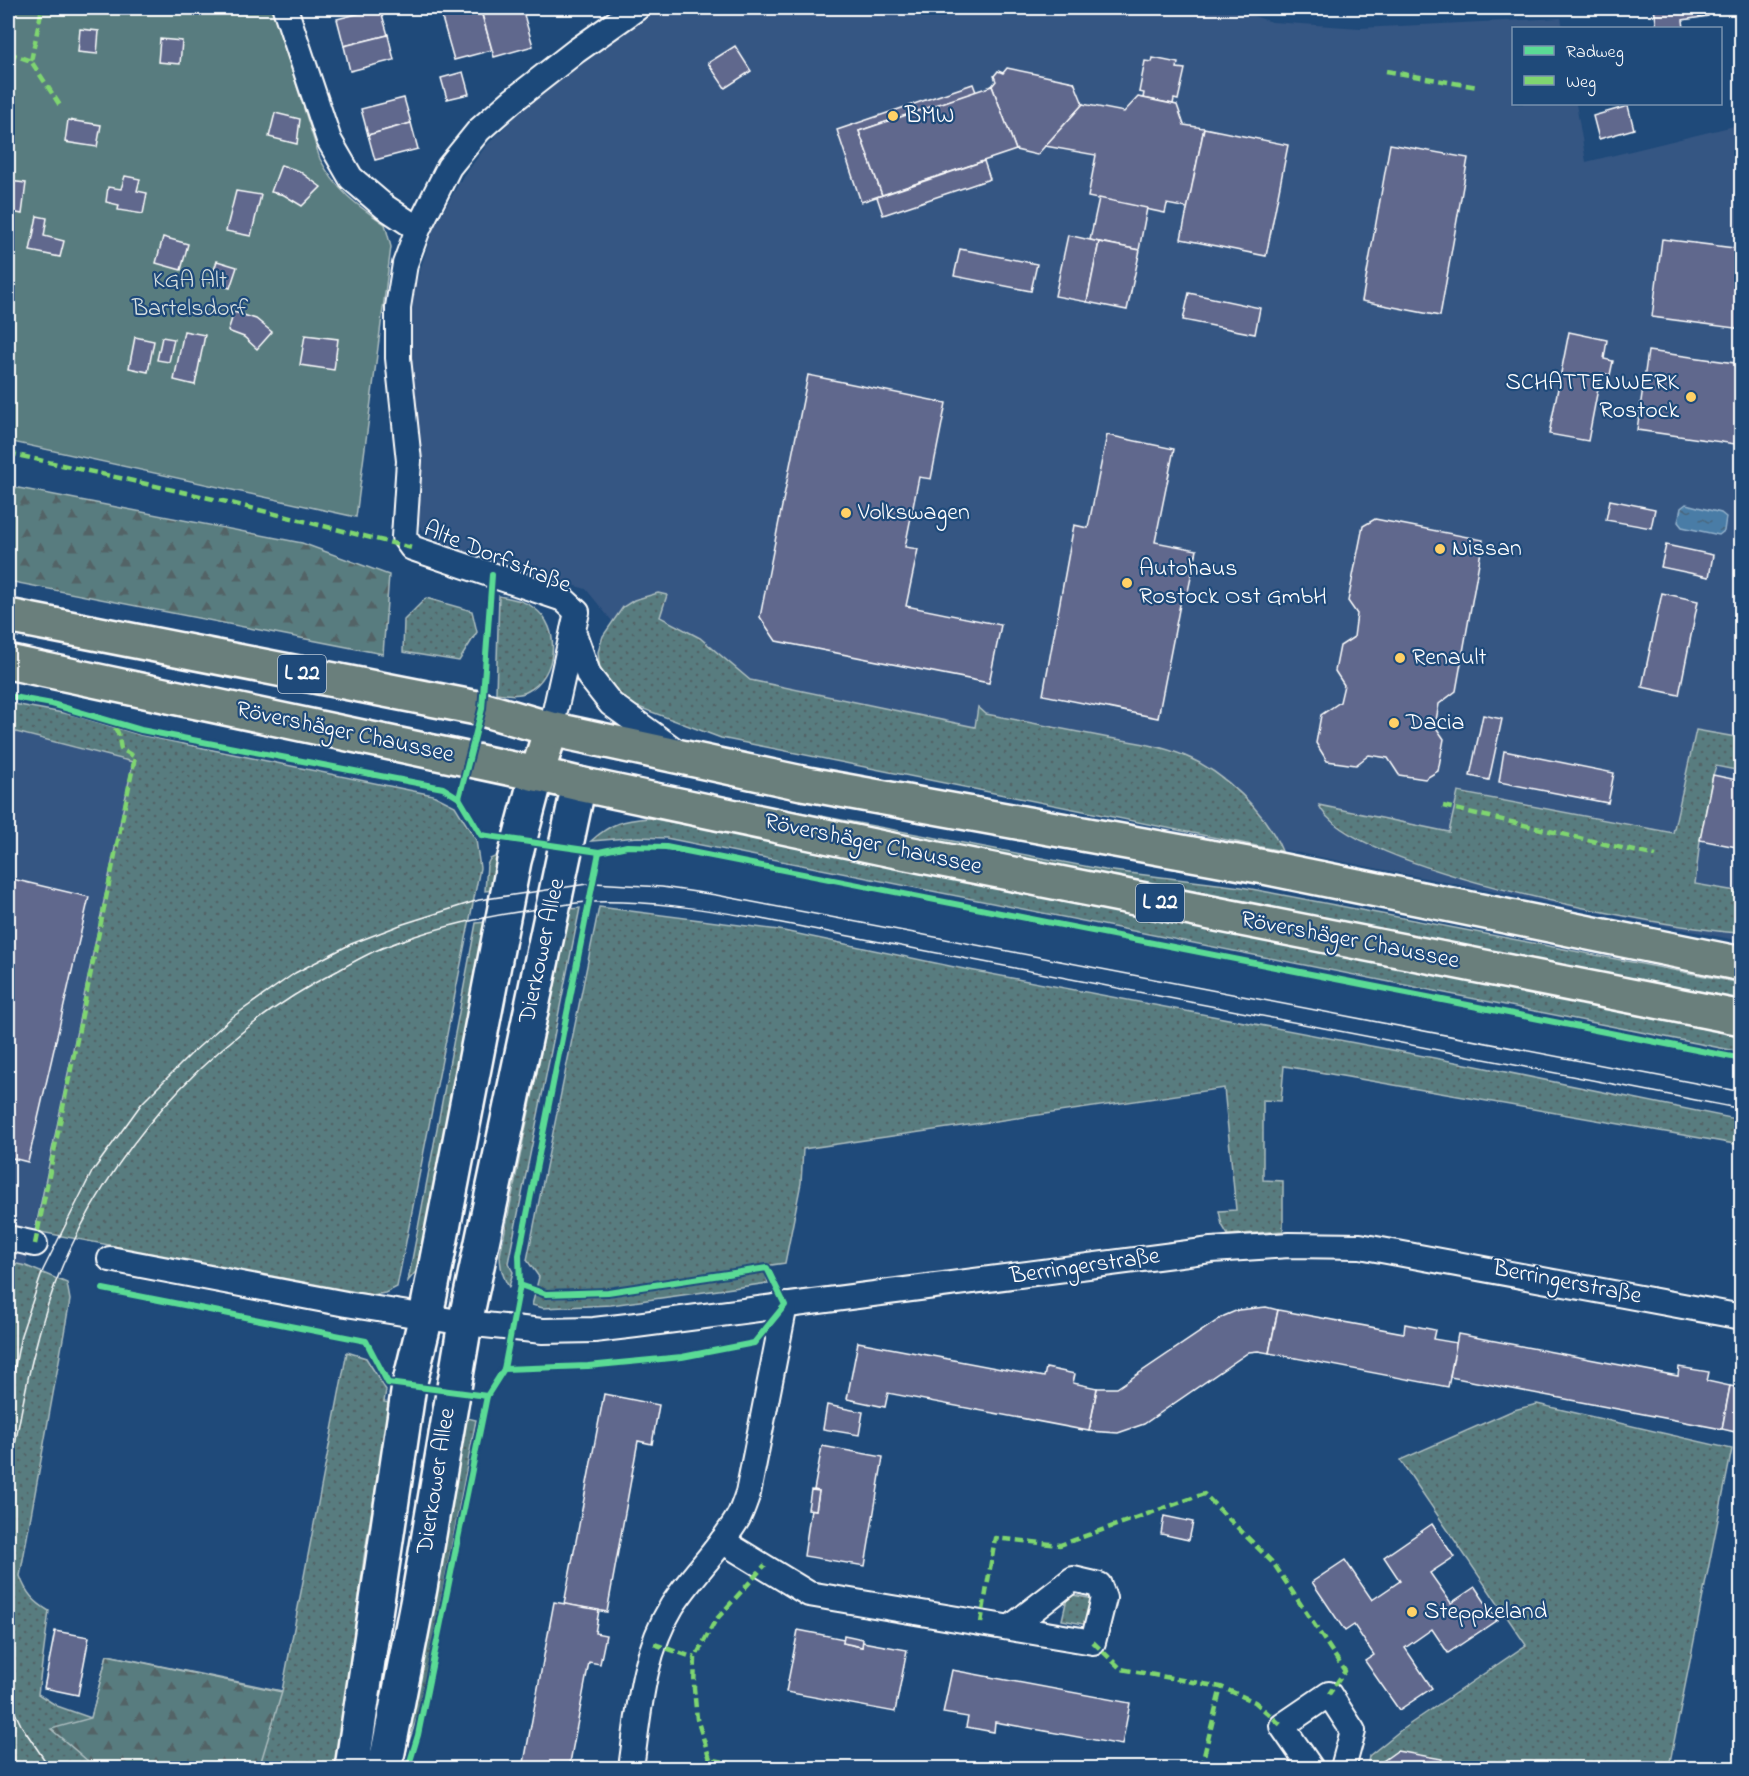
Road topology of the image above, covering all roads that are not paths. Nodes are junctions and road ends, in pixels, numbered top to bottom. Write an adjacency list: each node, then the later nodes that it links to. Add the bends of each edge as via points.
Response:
1 (285, 8): 3 (street, via 329,140 351,178)
2 (637, 8): 3 (street, Alte Dorfstraße, via 479,130 448,167)
3 (418, 229): 5 (street, Alte Dorfstraße, via 405,264 398,306 398,358 409,461 404,537 412,548 563,599 577,612)
4 (8, 616): 7 (main road, Rövershäger Chaussee / L 22, via 482,709)
5 (573, 631): 7 (street, Alte Dorfstraße); 8 (street, Rövershäger Chaussee, via 589,676 611,704)
6 (8, 662): 9 (main road, Rövershäger Chaussee / L 22)
7 (552, 729): 8 (main road, Rövershäger Chaussee / L 22); 9 (main road, Dierkower Allee); 10 (main road)
8 (687, 759): 11 (main road, Rövershäger Chaussee / L 22, via 1264,867)
9 (537, 774): 10 (main road, Rövershäger Chaussee / L 22); 17 (main road, Dierkower Allee, via 514,861)
10 (579, 784): 12 (main road, Rövershäger Chaussee / L 22); 19 (main road, Dierkower Allee)
11 (1742, 964)
12 (1742, 1018)
13 (8, 1238): 14 (street)
14 (35, 1244)
15 (110, 1259): 17 (street)
16 (785, 1305): 18 (street, Berringerstraße, via 1211,1250 1360,1245); 19 (street, Berringerstraße, via 594,1330 543,1331); 20 (street, via 748,1493 739,1516)
17 (426, 1316): 19 (street, Berringerstraße); 22 (main road, Dierkower Allee, via 409,1386)
18 (1742, 1317)
19 (465, 1323): 23 (main road, Dierkower Allee, via 420,1588)
20 (722, 1541): 21 (street, via 809,1594); 24 (street, via 672,1607 651,1651)
21 (1011, 1627)
22 (352, 1768)
23 (383, 1768)
24 (631, 1768)
25 (1311, 1768): 26 (street, via 1282,1726 1329,1694 1353,1731)
26 (1343, 1768)

